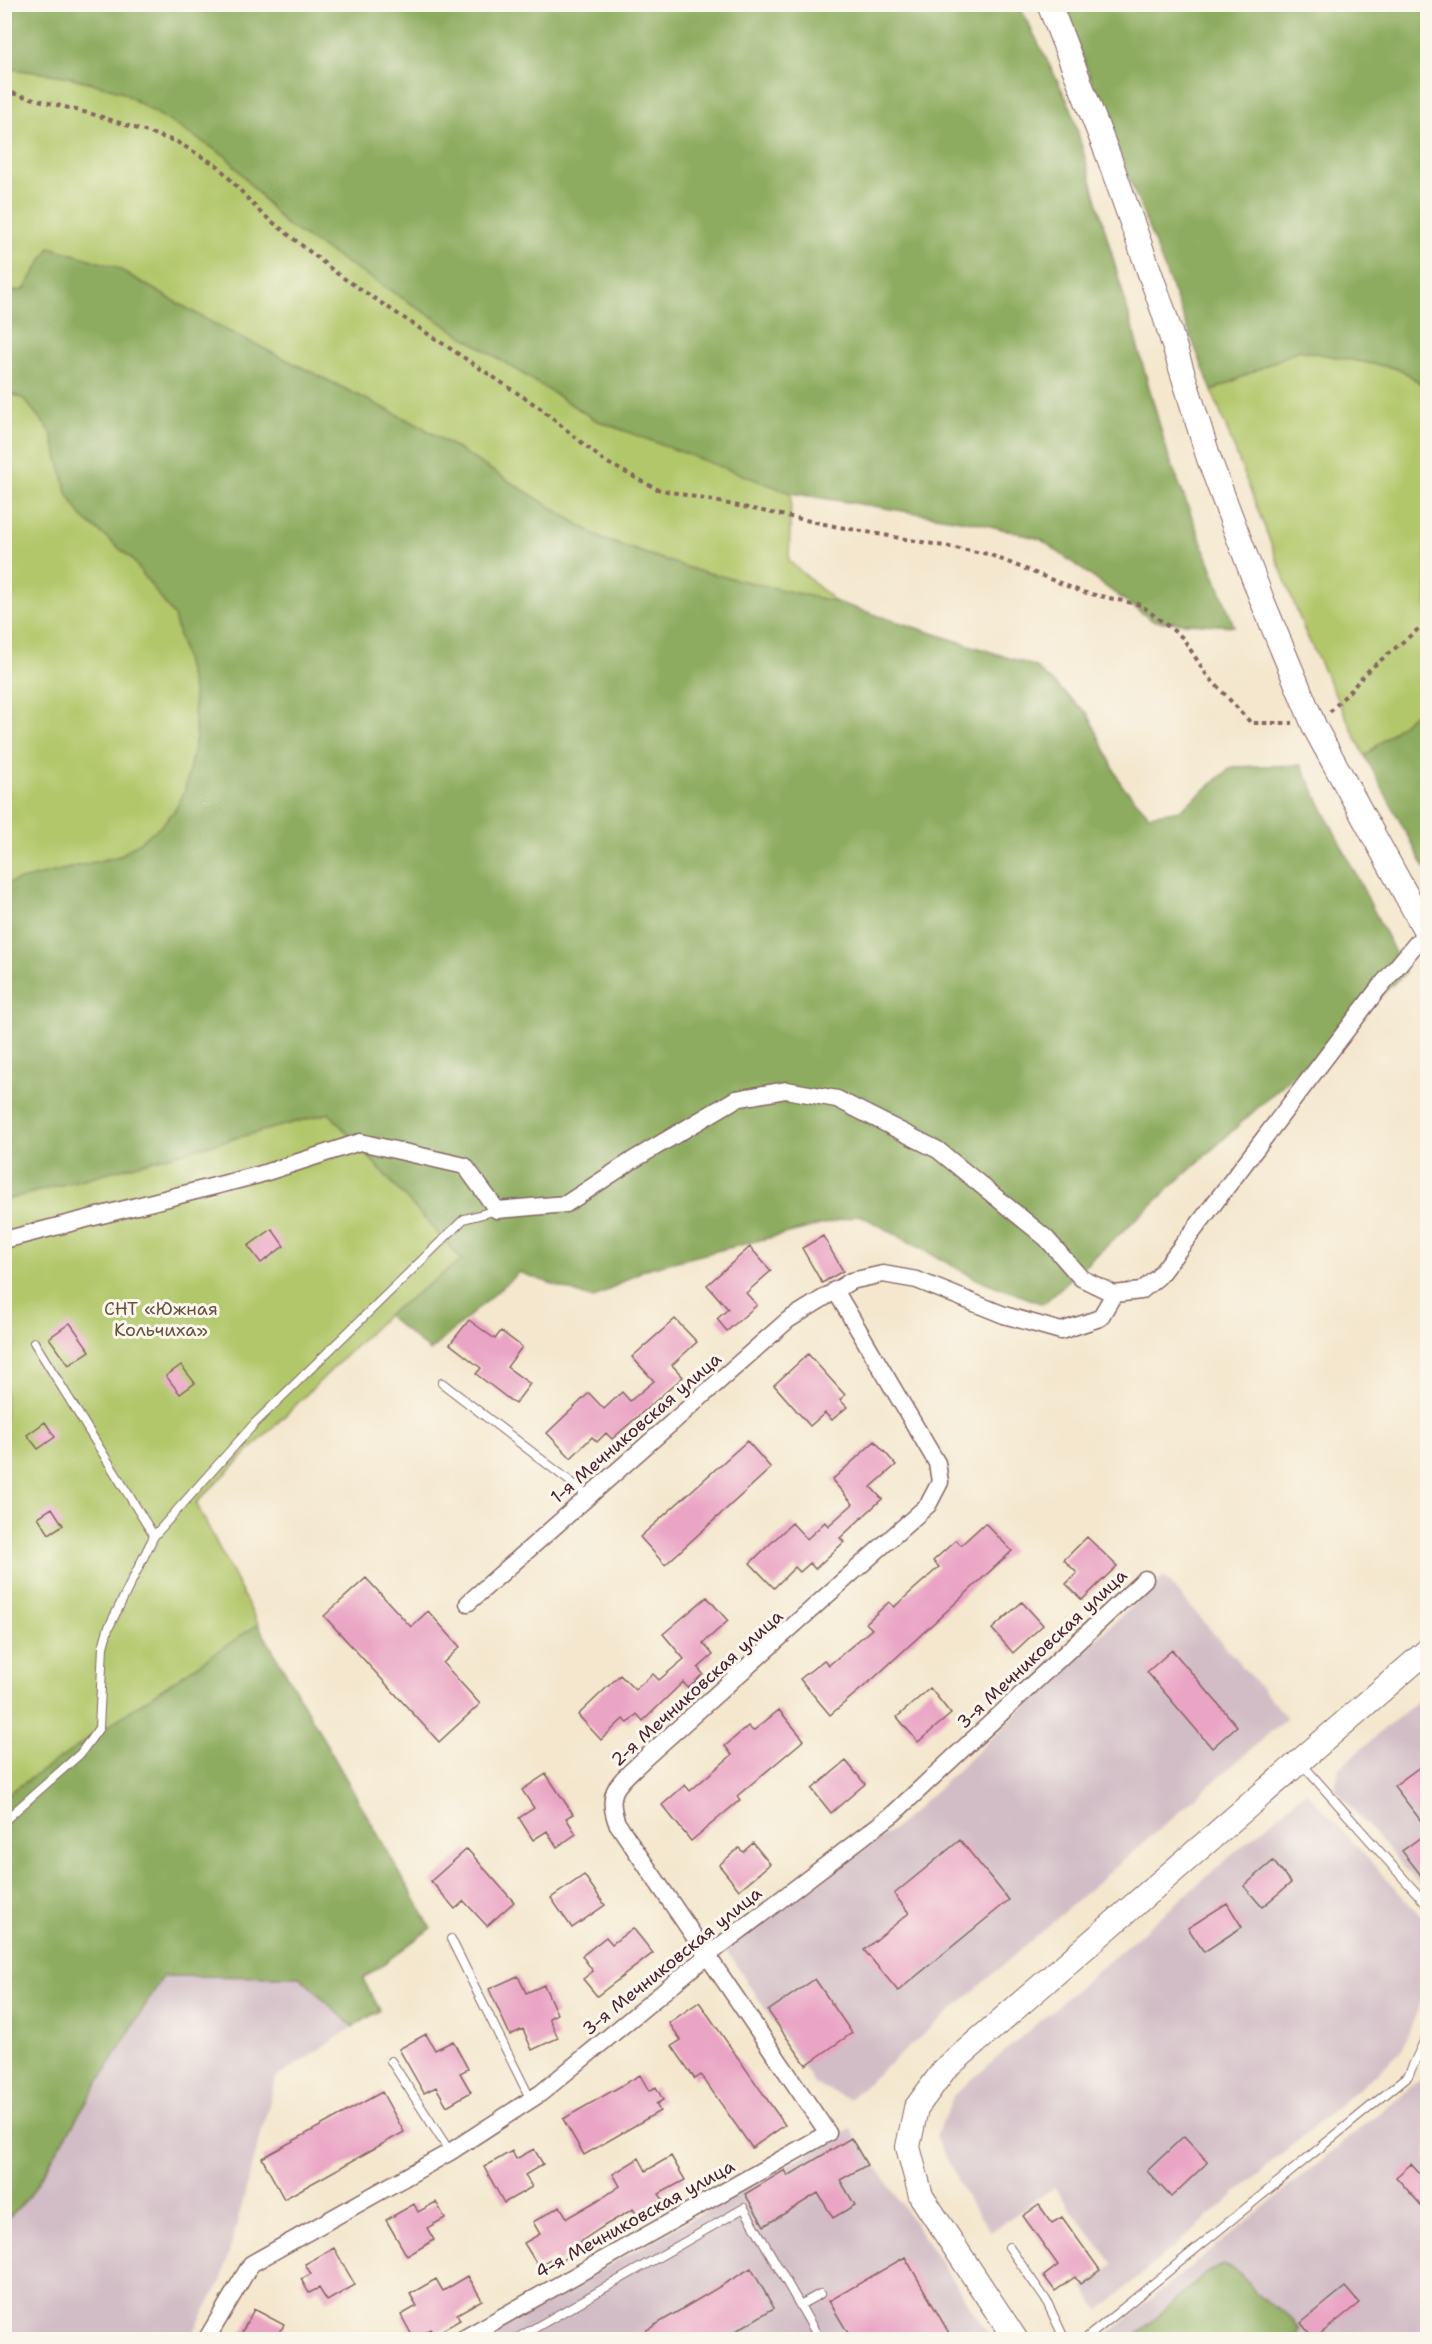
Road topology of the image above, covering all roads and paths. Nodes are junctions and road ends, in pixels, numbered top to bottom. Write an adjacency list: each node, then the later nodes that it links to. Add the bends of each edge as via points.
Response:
1 (1049, 4): 4 (main road, via 1164,313 1209,459)
2 (4, 91): 4 (path, via 177,142 218,166 260,212 339,275 540,408 603,461 657,489 988,554 1082,592 1142,605 1184,638 1206,674 1251,723)
3 (1428, 621): 4 (path)
4 (1313, 723): 5 (main road)
5 (1427, 934): 9 (street, via 1378,989 1158,1277 1141,1291)
6 (497, 1210): 7 (street, via 465,1166 360,1142 258,1175); 9 (street, via 566,1204 736,1099 786,1090 837,1099 938,1150 1046,1238 1082,1278); 13 (lane, via 464,1219 255,1423)
7 (4, 1240)
8 (835, 1290): 9 (street, 1-я Мечниковская улица, via 851,1281 883,1274 917,1280 1004,1315 1061,1331 1100,1318); 12 (street, 1-я Мечниковская улица, via 788,1320); 21 (street, 2-я Мечниковская улица, via 937,1463 940,1482 928,1505 612,1791 611,1806 617,1822)
9 (1114, 1294)
10 (34, 1342): 13 (lane)
11 (442, 1383): 12 (lane)
12 (589, 1496): 15 (street, 1-я Мечниковская улица)
13 (154, 1536): 18 (lane, via 108,1629 103,1647 99,1728 80,1754)
14 (1145, 1579): 21 (street, 3-я Мечниковская улица, via 893,1814)
15 (468, 1603)
16 (1428, 1650): 17 (main road)
17 (1300, 1761): 19 (lane); 34 (main road, via 944,2070 916,2108 908,2147 921,2196)
18 (4, 1821)
19 (1428, 1906)
20 (451, 1939): 24 (lane)
21 (708, 1955): 24 (street, 3-я Мечниковская улица); 25 (street, 2-я Мечниковская улица)
22 (1428, 2033): 36 (lane, via 1408,2076)
23 (391, 2061): 26 (lane)
24 (531, 2100): 26 (street, 3-я Мечниковская улица)
25 (828, 2133): 31 (street, 4-я Мечниковская улица)
26 (450, 2152): 30 (street, 3-я Мечниковская улица, via 251,2264)
27 (1009, 2247): 35 (lane, via 1046,2301)
28 (820, 2294): 29 (lane)
29 (800, 2305): 32 (lane, via 744,2208); 33 (lane)
30 (206, 2340)
31 (460, 2340)
32 (514, 2340)
33 (820, 2340)
34 (1016, 2340)
35 (1065, 2340)
36 (1084, 2340)

